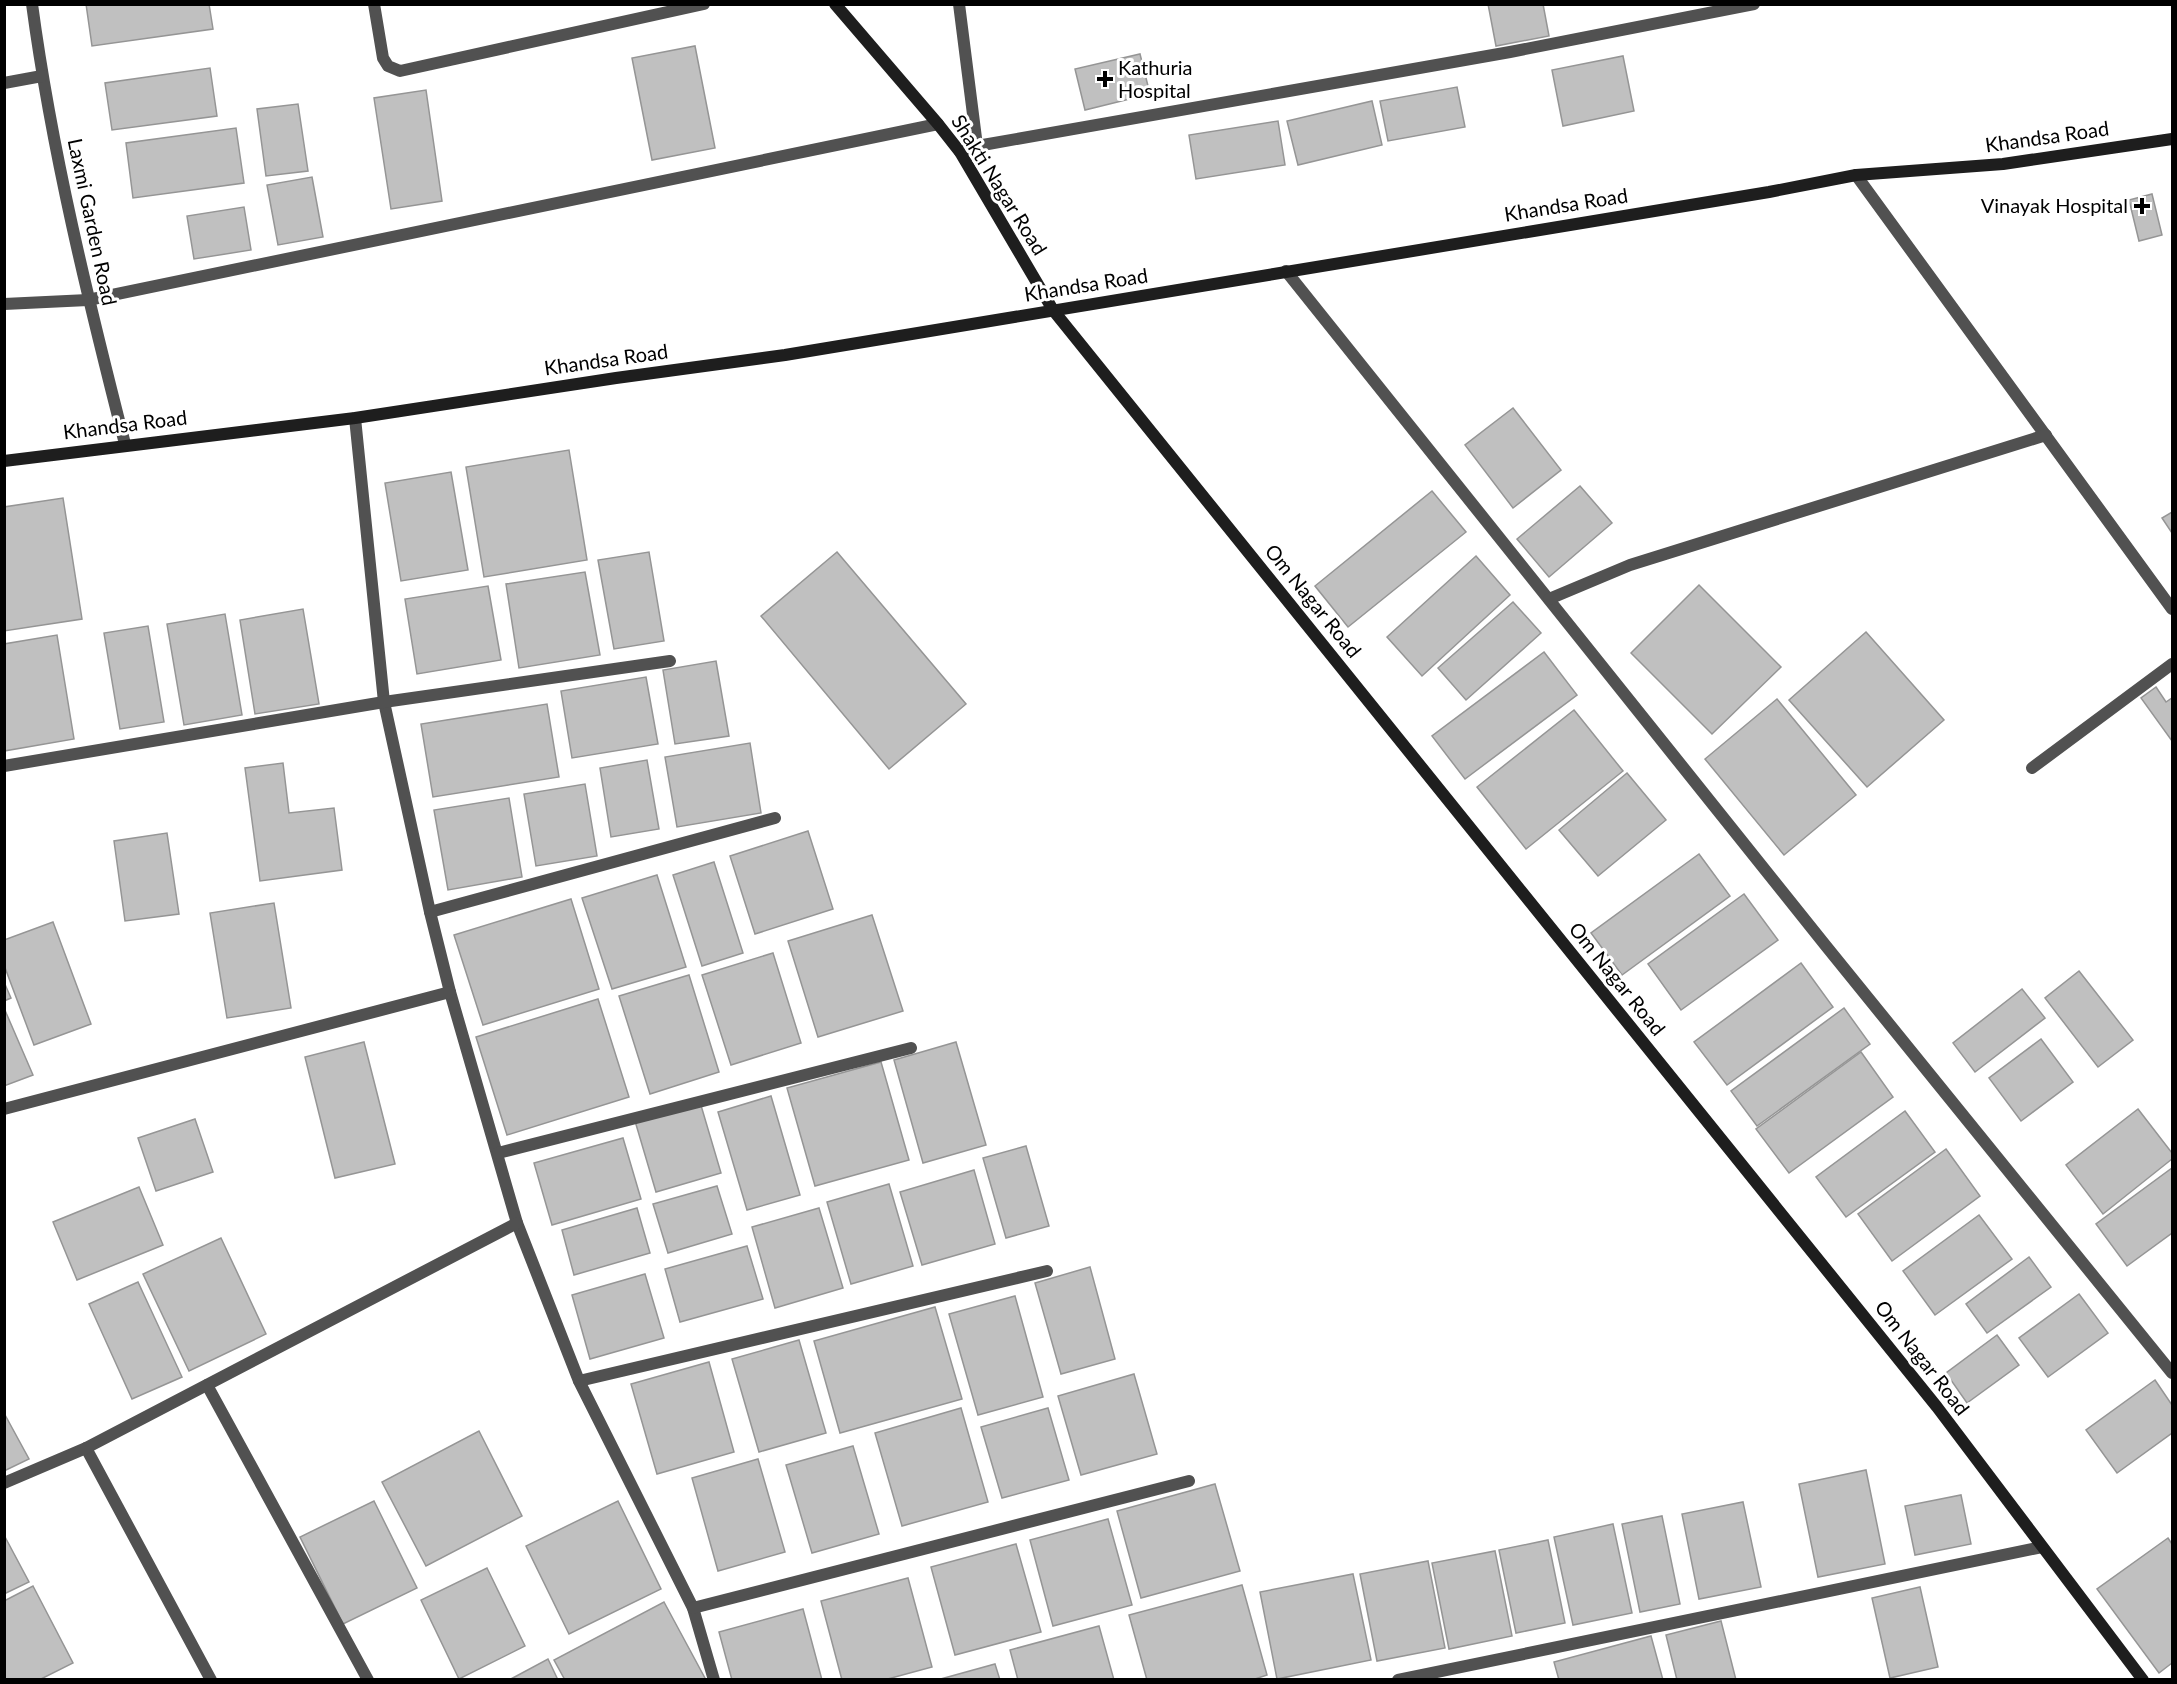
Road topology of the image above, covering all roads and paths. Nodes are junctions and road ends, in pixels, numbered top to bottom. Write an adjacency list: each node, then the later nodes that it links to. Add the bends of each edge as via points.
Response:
1 (32, 4): 7 (street, Laxmi Garden Road)
2 (374, 4): 3 (street, via 383,58 388,66 400,71)
3 (704, 4)
4 (835, 4): 9 (street, Shakti Nagar Road)
5 (959, 4): 11 (street)
6 (1754, 4): 11 (street, via 1510,52)
7 (42, 76): 8 (street); 15 (street, Laxmi Garden Road)
8 (4, 83)
9 (938, 124): 12 (street, Shakti Nagar Road); 15 (street)
10 (2172, 139): 13 (street, Khandsa Road, via 2003,164)
11 (977, 146): 12 (street)
12 (960, 152): 17 (street, Shakti Nagar Road)
13 (1856, 175): 14 (street, Khandsa Road); 19 (street)
14 (1286, 271): 17 (street, Khandsa Road); 22 (street)
15 (88, 300): 16 (street); 20 (street, Laxmi Garden Road)
16 (4, 304)
17 (1053, 310): 18 (street, Khandsa Road, via 785,355); 43 (street, Om Nagar Road, via 1929,1398)
18 (355, 418): 20 (street, Khandsa Road); 26 (street)
19 (2046, 435): 22 (street, via 1630,565); 23 (street)
20 (125, 444): 21 (street, Khandsa Road)
21 (4, 461)
22 (1549, 599): 37 (street)
23 (2172, 609)
24 (670, 661): 26 (street)
25 (2172, 664): 28 (street)
26 (384, 702): 27 (street); 30 (street)
27 (4, 766)
28 (2032, 768)
29 (775, 818): 30 (street)
30 (430, 912): 31 (street)
31 (450, 992): 33 (street); 34 (street)
32 (912, 1048): 34 (street)
33 (4, 1109)
34 (498, 1153): 35 (street)
35 (517, 1223): 38 (street); 39 (street)
36 (1047, 1271): 38 (street)
37 (2172, 1372)
38 (579, 1381): 44 (street)
39 (207, 1385): 40 (street); 46 (street)
40 (86, 1448): 42 (street); 45 (street)
41 (1189, 1480): 44 (street)
42 (4, 1483)
43 (2042, 1546): 48 (street); 49 (street, Om Nagar Road)
44 (693, 1608): 47 (street)
45 (211, 1680)
46 (368, 1680)
47 (714, 1680)
48 (1398, 1680)
49 (2143, 1680)

